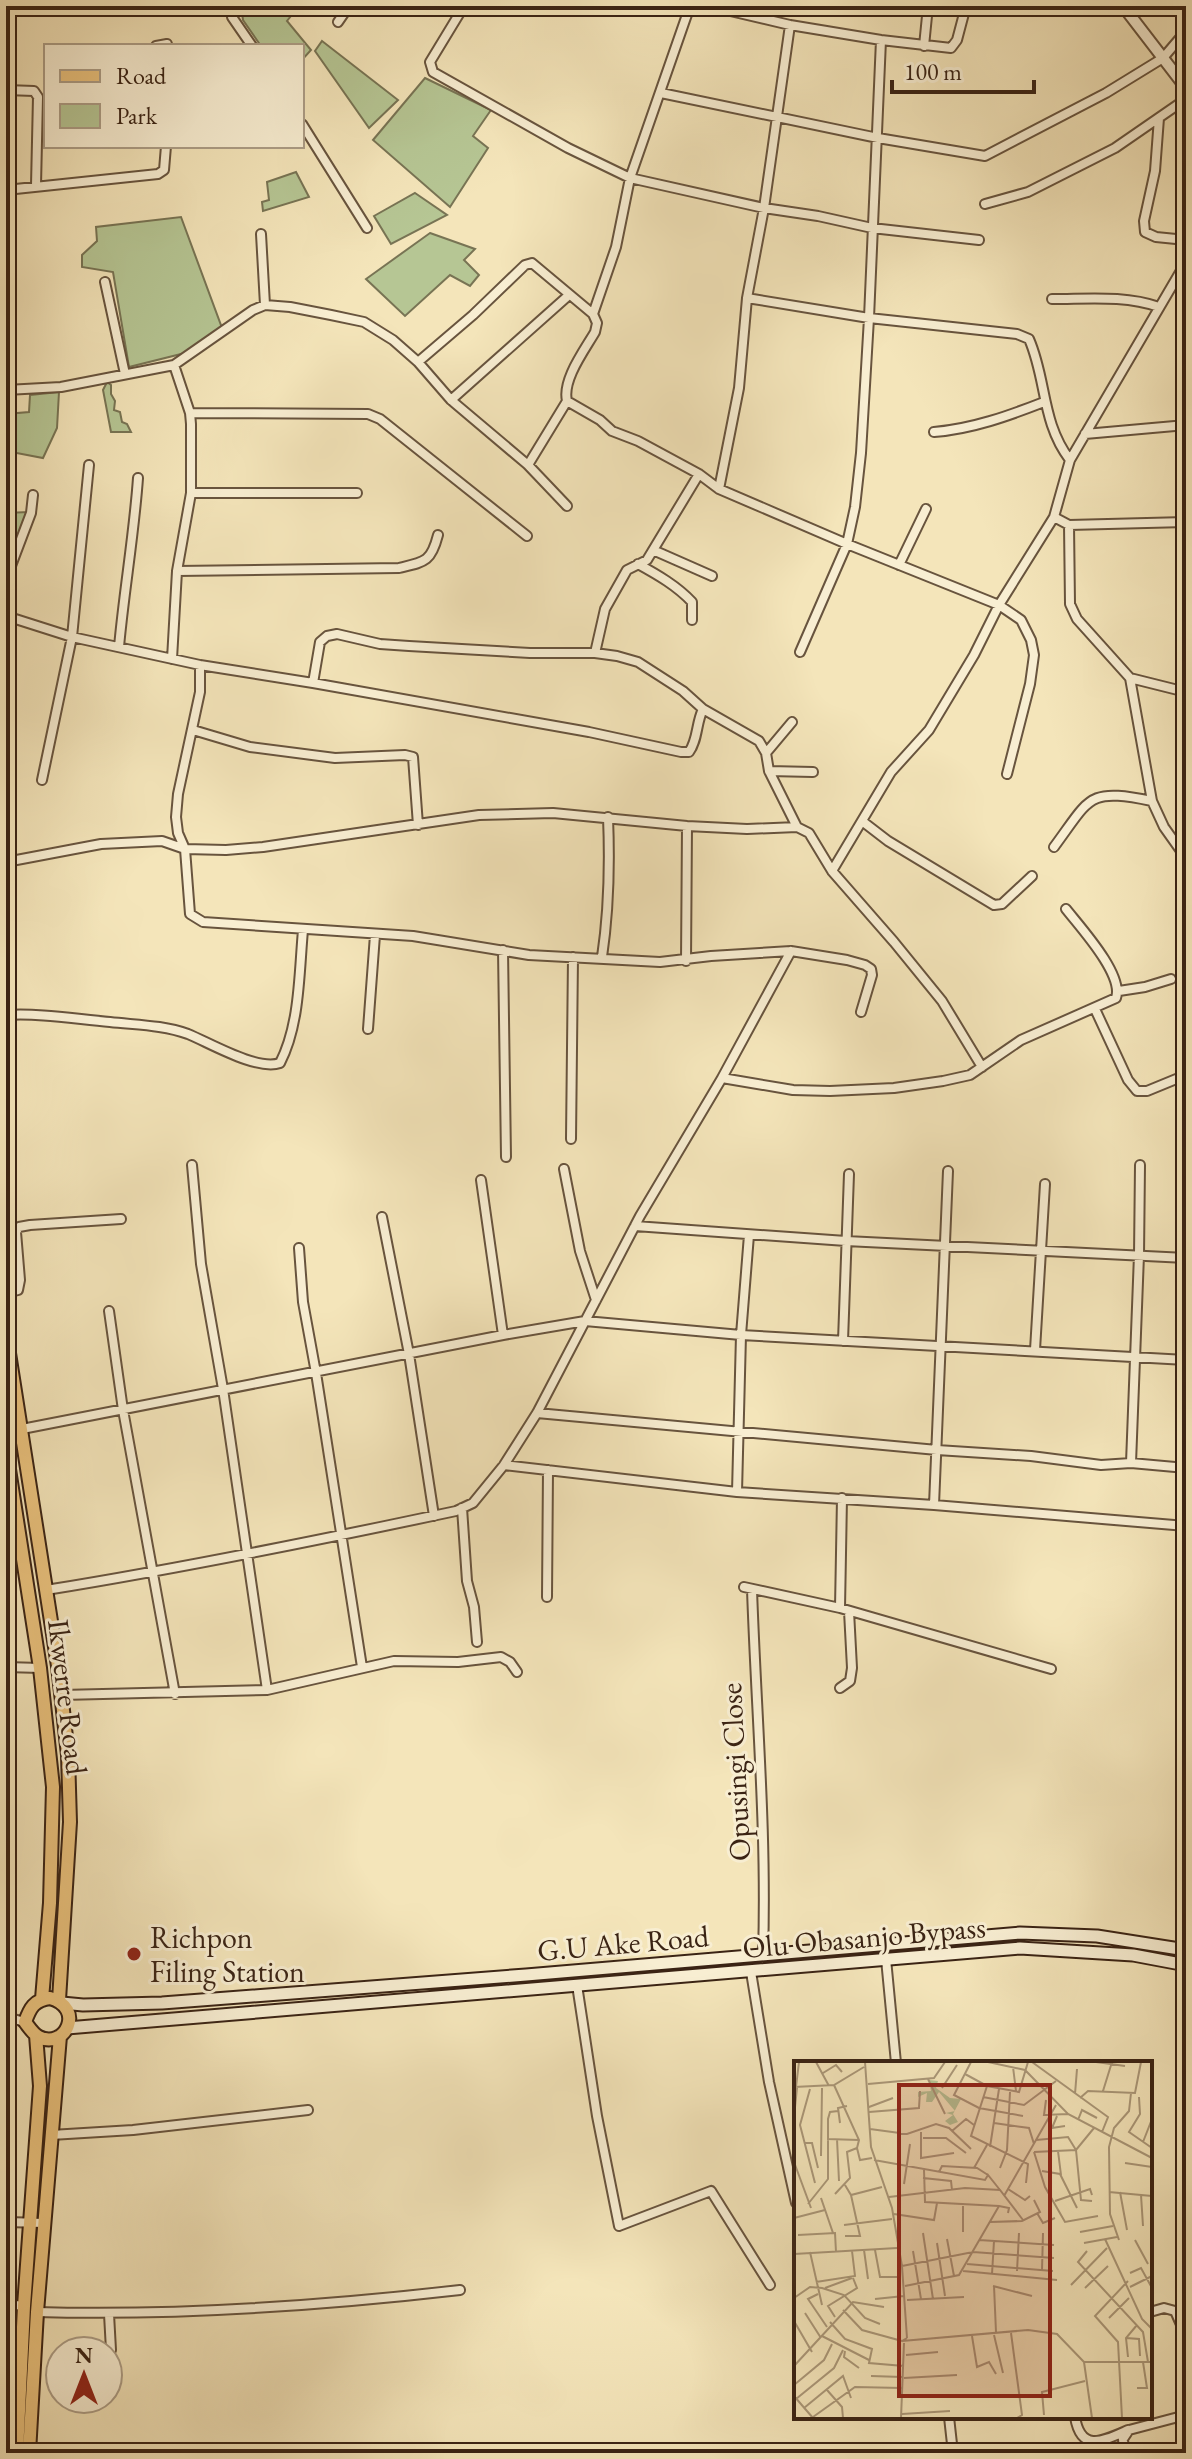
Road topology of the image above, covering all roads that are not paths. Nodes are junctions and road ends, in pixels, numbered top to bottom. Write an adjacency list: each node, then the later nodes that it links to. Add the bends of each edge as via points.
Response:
1 (231, 6): 13 (street, via 232,17)
2 (349, 6): 9 (street)
3 (464, 6): 25 (street, via 430,62 433,72)
4 (690, 6): 18 (street)
5 (709, 6): 10 (street)
6 (928, 6): 14 (street)
7 (966, 6): 14 (street, via 951,48)
8 (1123, 6): 15 (street)
9 (338, 22)
10 (790, 25): 12 (street); 20 (street)
11 (1186, 31): 15 (street)
12 (881, 40): 14 (street); 23 (street)
13 (251, 44)
14 (924, 46)
15 (1163, 58): 16 (street); 23 (street, via 985,156)
16 (1186, 88)
17 (6, 90): 26 (street, via 34,91 38,97)
18 (661, 93): 20 (street); 25 (street)
19 (1186, 99): 21 (street)
20 (776, 116): 23 (street); 29 (street)
21 (1159, 118): 28 (street, via 1115,148 1028,192); 34 (street, via 1145,232)
22 (304, 127): 30 (street)
23 (878, 138): 31 (street)
24 (166, 148): 26 (street, via 164,170 158,174)
25 (630, 178): 29 (street); 43 (street, via 616,247)
26 (36, 185): 27 (street)
27 (6, 190)
28 (985, 204)
29 (764, 208): 31 (street); 39 (street)
30 (367, 228)
31 (872, 228): 33 (street); 44 (street)
32 (261, 234): 41 (street)
33 (979, 240)
34 (1186, 240)
35 (6, 245): 45 (street)
36 (1186, 262): 42 (street)
37 (105, 282): 48 (street)
38 (569, 295): 43 (street); 46 (street, via 539,266 525,265); 50 (street)
39 (747, 298): 44 (street); 62 (street, via 739,388)
40 (1052, 299): 42 (street, via 1124,299)
41 (265, 305): 46 (street, via 364,322); 47 (street)
42 (1159, 307): 56 (street)
43 (593, 314): 51 (street, via 595,332 567,381)
44 (869, 318): 52 (street, via 1029,339); 73 (street, via 861,453)
45 (6, 334)
46 (418, 362): 50 (street)
47 (174, 365): 48 (street); 53 (street)
48 (125, 374): 49 (street, via 61,387)
49 (6, 390)
50 (451, 400): 59 (street)
51 (567, 401): 59 (street); 60 (street, via 612,431)
52 (1044, 402): 55 (street, via 1003,418); 57 (street)
53 (190, 413): 63 (street); 72 (street, via 368,414)
54 (1186, 425): 56 (street)
55 (934, 432)
56 (1085, 434): 57 (street)
57 (1070, 460): 68 (street)
58 (89, 465): 83 (street)
59 (528, 465): 66 (street)
60 (699, 474): 62 (street); 74 (street)
61 (138, 478): 84 (street)
62 (719, 489): 73 (street)
63 (191, 493): 64 (street); 77 (street)
64 (357, 493)
65 (33, 495): 79 (street)
66 (567, 506)
67 (926, 509): 76 (street)
68 (1054, 517): 70 (street); 80 (street)
69 (1186, 522): 70 (street)
70 (1069, 525): 89 (street, via 1070,604 1077,619)
71 (438, 535): 77 (street, via 434,552 424,563 399,568)
72 (527, 536)
73 (847, 544): 76 (street); 85 (street)
74 (653, 550): 75 (street); 78 (street)
75 (638, 564): 82 (street, via 692,602); 86 (street, via 627,570 605,609)
76 (899, 565): 80 (street)
77 (177, 571): 87 (street)
78 (712, 576)
79 (6, 579)
80 (999, 605): 98 (street, via 1021,620 1034,655); 102 (street, via 929,730 891,772)
81 (6, 616): 83 (street)
82 (692, 620)
83 (72, 637): 84 (street); 99 (street)
84 (119, 647): 87 (street)
85 (800, 652)
86 (595, 653): 90 (street, via 380,644 337,634 320,642); 92 (street, via 638,662)
87 (172, 659): 88 (street)
88 (200, 665): 90 (street); 94 (street)
89 (1130, 678): 91 (street); 100 (street)
90 (313, 683): 92 (street, via 681,752 693,746)
91 (1186, 692)
92 (703, 709): 95 (street, via 759,741)
93 (792, 722): 95 (street)
94 (193, 730): 103 (street, via 250,747 335,758 413,757); 107 (street, via 176,817)
95 (766, 753): 96 (street)
96 (769, 771): 97 (street); 105 (street)
97 (813, 772)
98 (1007, 774)
99 (42, 780)
100 (1152, 801): 106 (street, via 1097,797); 108 (street)
101 (608, 817): 103 (street, via 520,812); 104 (street); 118 (street, via 609,915)
102 (862, 821): 110 (street); 111 (street, via 994,905 1002,904)
103 (418, 825): 107 (street, via 263,847)
104 (687, 826): 105 (street); 119 (street)
105 (797, 827): 110 (street, via 809,833)
106 (1054, 847)
107 (185, 849): 109 (street, via 162,841 101,844); 113 (street, via 190,914 203,922)
108 (1186, 858)
109 (6, 862)
110 (832, 871): 126 (street, via 942,1001)
111 (1032, 876)
112 (1066, 909): 121 (street, via 1098,951)
113 (303, 930): 114 (street); 124 (street, via 295,1018 285,1053 273,1066 153,1025)
114 (375, 935): 115 (street); 125 (street)
115 (503, 950): 117 (street); 130 (street)
116 (791, 951): 119 (street); 123 (street, via 871,969); 128 (street)
117 (573, 957): 118 (street); 129 (street)
118 (602, 957): 119 (street)
119 (686, 961)
120 (1171, 979): 121 (street)
121 (1119, 991): 122 (street)
122 (1095, 1009): 126 (street, via 1021,1040); 127 (street, via 1137,1091)
123 (861, 1012)
124 (6, 1015)
125 (368, 1029)
126 (982, 1067): 128 (street, via 943,1081 830,1091)
127 (1186, 1075)
128 (722, 1078): 140 (street)
129 (571, 1139)
130 (506, 1157)
131 (192, 1165): 163 (street, via 201,1264)
132 (1140, 1165): 146 (street)
133 (564, 1169): 149 (street)
134 (948, 1171): 143 (street)
135 (849, 1174): 142 (street)
136 (481, 1180): 153 (street)
137 (1045, 1184): 145 (street)
138 (382, 1217): 158 (street)
139 (121, 1219): 148 (street, via 19,1227 20,1280 18,1290)
140 (635, 1226): 141 (street); 149 (street)
141 (749, 1235): 142 (street); 154 (street)
142 (846, 1241): 143 (street); 155 (street)
143 (944, 1245): 145 (street); 156 (street)
144 (299, 1248): 161 (street)
145 (1041, 1251): 146 (street); 157 (street)
146 (1139, 1255): 147 (street); 159 (street)
147 (1186, 1258)
148 (6, 1293)
149 (596, 1300): 151 (street)
150 (109, 1311): 164 (street)
151 (585, 1321): 153 (street); 154 (street); 165 (street)
152 (6, 1334): 166 (main road)
153 (503, 1335): 158 (street)
154 (741, 1335): 155 (street); 167 (street)
155 (843, 1341): 156 (street)
156 (940, 1346): 157 (street); 169 (street)
157 (1035, 1350): 159 (street)
158 (409, 1354): 161 (street); 179 (street)
159 (1135, 1356): 160 (street); 170 (street)
160 (1186, 1360)
161 (316, 1373): 163 (street); 181 (street)
162 (6, 1376): 166 (main road, via 14,1419)
163 (223, 1389): 164 (street); 182 (street)
164 (123, 1410): 166 (street); 183 (street)
165 (537, 1413): 167 (street); 171 (street)
166 (22, 1429): 184 (main road)
167 (737, 1432): 169 (street); 174 (street)
168 (6, 1450): 178 (main road, Ikwerre Road)
169 (937, 1450): 170 (street, via 1101,1465); 176 (street)
170 (1131, 1463): 172 (street)
171 (504, 1465): 173 (street); 177 (street, via 473,1503)
172 (1186, 1468)
173 (548, 1470): 174 (street); 185 (street)
174 (737, 1492): 175 (street)
175 (842, 1498): 176 (street); 186 (street)
176 (934, 1505): 180 (street)
177 (462, 1508): 179 (street); 188 (street)
178 (11, 1514): 191 (main road, Ikwerre Road)
179 (434, 1516): 181 (street)
180 (1186, 1526)
181 (341, 1535): 182 (street); 190 (street)
182 (247, 1553): 183 (street); 195 (street)
183 (152, 1573): 184 (street); 196 (street)
184 (46, 1590): 197 (main road)
185 (547, 1597)
186 (840, 1608): 187 (street); 199 (street, Opusingi Close, via 748,1588 765,1851)
187 (849, 1611): 192 (street); 194 (street, via 852,1668 850,1681)
188 (477, 1642)
189 (6, 1667): 191 (street)
190 (362, 1667): 193 (street, via 501,1657); 195 (street)
191 (40, 1668): 204 (main road, Ikwerre Road, via 53,1820)
192 (1051, 1669)
193 (517, 1672)
194 (840, 1688)
195 (267, 1690): 196 (street)
196 (175, 1694): 197 (street)
197 (62, 1695): 205 (main road, via 70,1822)
198 (1186, 1950): 199 (main road, G.U Ake Road, via 1097,1936 1020,1933)
199 (763, 1954): 205 (main road, G.U Ake Road, via 162,2003)
200 (886, 1959): 201 (main road, Olu Obasanjo Bypass, via 1033,1948 1133,1955); 202 (main road, Olu Obasanjo Bypass); 210 (street)
201 (1186, 1965)
202 (751, 1972): 203 (main road, Olu Obasanjo Bypass); 213 (street)
203 (577, 1985): 208 (main road, Olu Obasanjo Bypass); 216 (street, via 619,2226 711,2191)
204 (42, 1999): 205 (main road); 207 (main road)
205 (60, 2002): 208 (main road, via 69,2015)
206 (6, 2017): 207 (street)
207 (25, 2022): 209 (main road)
208 (64, 2032): 209 (main road, via 48,2039); 212 (main road)
209 (36, 2035): 215 (main road)
210 (896, 2061)
211 (308, 2110): 212 (street)
212 (51, 2135): 215 (main road)
213 (794, 2194)
214 (6, 2222): 215 (street)
215 (38, 2223): 219 (main road); 221 (main road)
216 (770, 2285)
217 (460, 2290): 222 (street, via 186,2313)
218 (6, 2304): 219 (street)
219 (24, 2306): 225 (main road)
220 (1152, 2311): 224 (street, via 1175,2311)
221 (37, 2312): 222 (street); 231 (main road)
222 (109, 2314): 223 (street)
223 (110, 2335)
224 (1186, 2336)
225 (13, 2396): 230 (main road)
226 (1186, 2415): 229 (street)
227 (949, 2419): 232 (street)
228 (1075, 2419): 229 (street, via 1088,2441)
229 (1129, 2430): 233 (street)
230 (17, 2453)
231 (29, 2453)
232 (953, 2453)
233 (1124, 2453)

